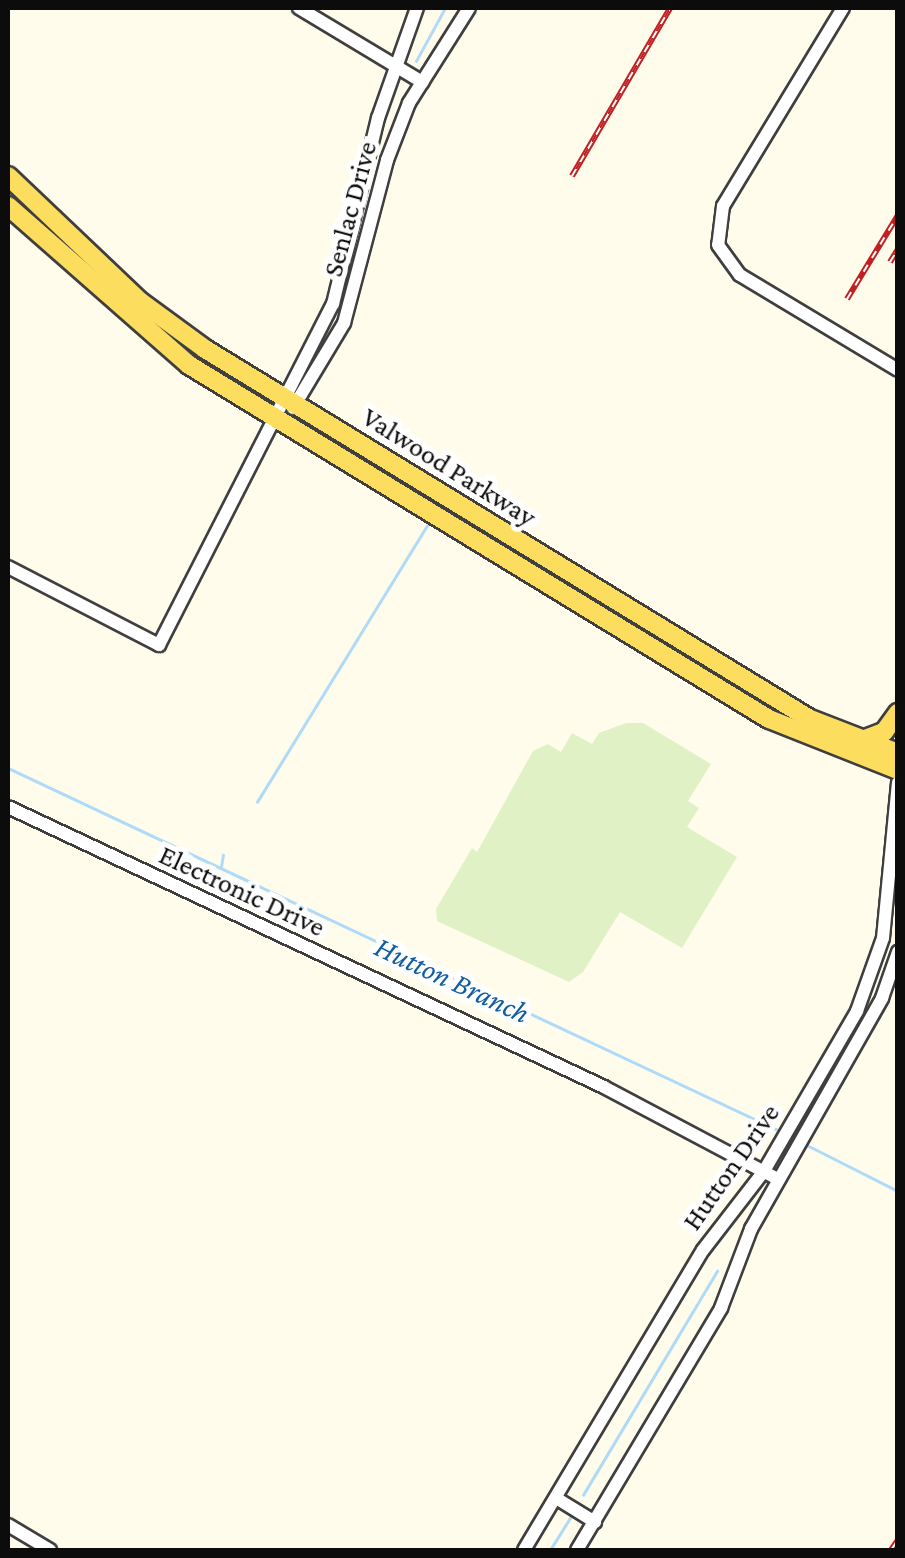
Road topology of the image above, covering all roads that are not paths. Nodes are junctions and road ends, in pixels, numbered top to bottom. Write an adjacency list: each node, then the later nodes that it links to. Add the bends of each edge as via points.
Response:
1 (299, 8): 5 (street)
2 (417, 8): 5 (street, Senlac Drive)
3 (468, 8): 6 (street, Senlac Drive)
4 (842, 8): 15 (street, via 724,206 718,244 740,275)
5 (394, 64): 6 (street); 11 (street, Senlac Drive)
6 (422, 82): 12 (street, Senlac Drive, via 387,160)
7 (8, 176): 8 (main road, Valwood Parkway)
8 (37, 205): 10 (main road); 13 (main road, Valwood Parkway)
9 (8, 206): 10 (main road, Valwood Parkway)
10 (23, 220): 14 (main road, Valwood Parkway)
11 (348, 257): 12 (street); 16 (street, Senlac Drive)
12 (364, 260): 16 (street, Senlac Drive, via 344,323)
13 (168, 324): 14 (main road); 16 (main road, Valwood Parkway)
14 (156, 340): 17 (main road, Valwood Parkway)
15 (898, 370)
16 (289, 401): 17 (street, Senlac Drive); 18 (main road, Valwood Parkway)
17 (277, 419): 19 (main road, Valwood Parkway); 20 (street, Senlac Drive, via 160,644)
18 (457, 505): 19 (main road); 21 (main road, Valwood Parkway)
19 (446, 522): 22 (main road, Valwood Parkway)
20 (8, 568)
21 (670, 634): 22 (main road); 24 (main road, Valwood Parkway, via 810,719)
22 (660, 652): 26 (main road, Valwood Parkway, via 799,735)
23 (898, 713): 24 (main road, via 884,732)
24 (860, 741): 25 (main road, Valwood Parkway)
25 (898, 753)
26 (898, 770)
27 (898, 784): 30 (street, Hutton Drive, via 883,938)
28 (8, 807): 35 (street, Electronic Drive, via 604,1088)
29 (898, 952): 31 (street, Hutton Drive)
30 (866, 992): 31 (street); 33 (street, Hutton Drive)
31 (882, 998): 32 (street); 33 (street, Hutton Drive)
32 (898, 1004)
33 (807, 1112): 34 (street, Hutton Drive)
34 (779, 1161): 35 (street, Hutton Drive); 36 (street, Hutton Drive)
35 (764, 1171): 36 (street, Electronic Drive); 37 (street, Hutton Drive, via 703,1250)
36 (778, 1178): 38 (street, Hutton Drive, via 721,1308)
37 (556, 1498): 38 (street); 41 (street, Hutton Drive)
38 (595, 1522): 42 (street, Hutton Drive)
39 (8, 1524): 40 (street)
40 (50, 1550)
41 (524, 1550)
42 (577, 1550)

